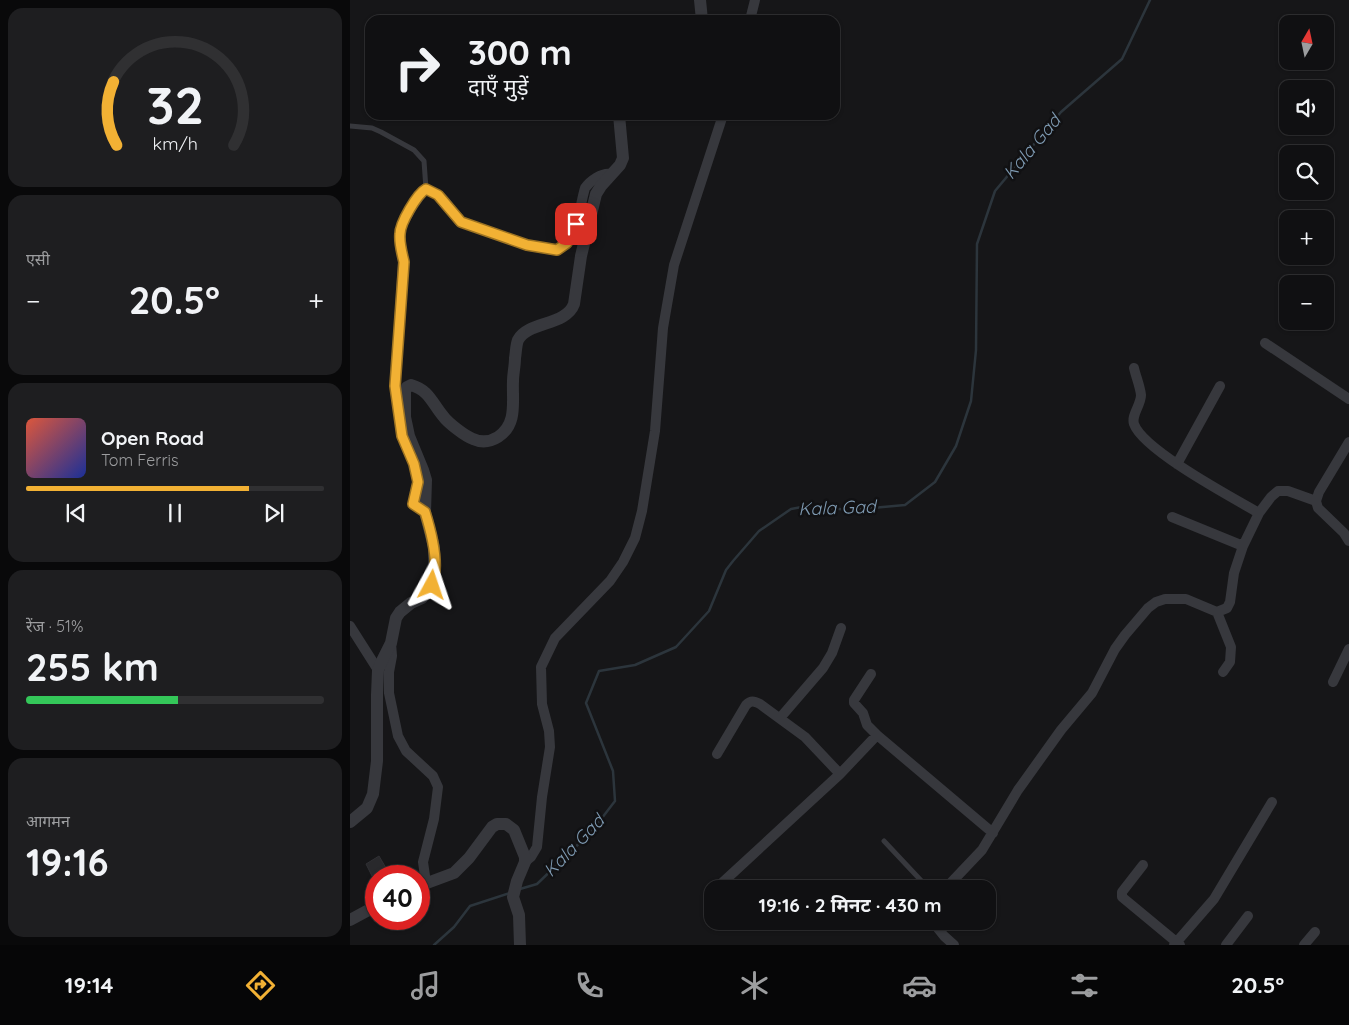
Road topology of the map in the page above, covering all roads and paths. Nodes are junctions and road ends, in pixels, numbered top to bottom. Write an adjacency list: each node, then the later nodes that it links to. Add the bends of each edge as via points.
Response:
1 (700, 0): 3 (street)
2 (755, 0): 4 (street)
3 (702, 15)
4 (751, 15)
5 (619, 120): 8 (street, via 623,158)
6 (721, 120): 39 (street, via 670,282 655,431 635,538 610,581 555,638 541,667 542,704 550,748 537,847)
7 (350, 126): 9 (lane, via 372,128 414,150 424,161)
8 (611, 174): 9 (street, via 604,174 585,188 571,236 557,250 527,245 461,222 438,195); 17 (street, via 600,186 592,206 572,310 529,331 519,338 516,345 514,412 505,432 492,441 471,439 444,417 424,391 411,385 407,387 404,407 409,436 426,480)
9 (426, 189): 17 (street, via 420,193 401,227 404,262 395,386 402,436 418,482 413,504)
10 (1265, 343): 13 (street)
11 (1134, 368): 15 (street, via 1141,395 1135,426 1148,442)
12 (1220, 386): 15 (street)
13 (1349, 400)
14 (1349, 442): 16 (street)
15 (1177, 464): 18 (street)
16 (1316, 500): 18 (street, via 1278,491); 20 (street, via 1318,508)
17 (425, 512): 25 (street, via 434,547 434,580 422,598 400,612)
18 (1259, 513): 21 (street)
19 (1172, 517): 21 (street)
20 (1349, 541)
21 (1243, 546): 22 (street, via 1234,573 1230,602 1227,608)
22 (1217, 612): 28 (street, via 1231,646 1232,656); 37 (street, via 1186,599 1165,599 1148,608 1115,649 1092,693 1018,790)
23 (350, 626): 27 (street)
24 (840, 628): 31 (street, via 829,660)
25 (391, 643): 27 (street); 40 (street, via 389,693 398,736 406,751 432,776 438,787)
26 (1349, 649): 30 (street)
27 (378, 670): 36 (street, via 377,761 373,794 367,808)
28 (1223, 672)
29 (871, 674): 32 (street, via 854,703)
30 (1333, 682)
31 (780, 718): 33 (street, via 760,704 748,702); 34 (street, via 805,737)
32 (877, 735): 34 (street); 37 (street)
33 (717, 754)
34 (840, 774): 42 (street)
35 (1272, 802): 51 (street, via 1217,894)
36 (350, 822)
37 (993, 833): 44 (street, via 982,850)
38 (884, 841): 43 (lane)
39 (525, 862): 45 (street, via 514,830 501,823 492,827 454,873); 52 (street, via 513,897 519,915)
40 (423, 865)
41 (1142, 865): 51 (street, via 1122,892 1122,897)
42 (725, 880)
43 (921, 880)
44 (954, 880)
45 (430, 882)
46 (365, 912): 48 (street)
47 (1248, 916): 54 (street)
48 (350, 920)
49 (939, 930): 53 (street)
50 (1315, 932): 55 (street)
51 (1177, 944)
52 (520, 945)
53 (954, 945)
54 (1226, 945)
55 (1304, 945)

